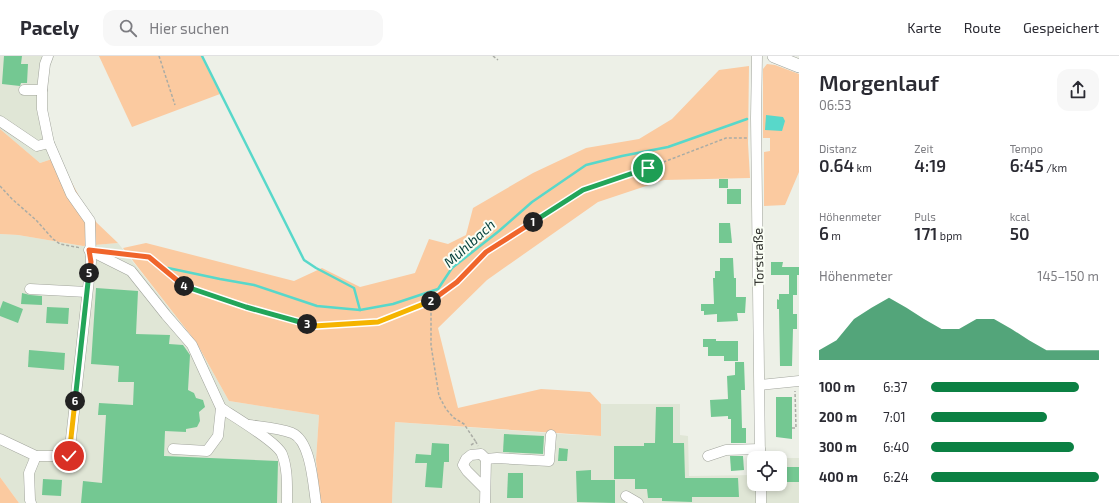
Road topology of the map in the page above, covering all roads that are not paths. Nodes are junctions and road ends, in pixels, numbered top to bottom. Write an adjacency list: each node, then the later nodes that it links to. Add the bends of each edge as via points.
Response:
1 (48, 56): 6 (street)
2 (757, 56): 13 (street, Torstraße)
3 (774, 56): 4 (main road)
4 (799, 66)
5 (24, 90): 6 (street)
6 (42, 90): 8 (street, via 42,109)
7 (0, 121): 8 (street, via 37,146)
8 (49, 143): 9 (street, via 71,194 90,221)
9 (89, 250): 11 (street, via 91,262); 14 (street, via 131,271 192,345)
10 (30, 289): 11 (street)
11 (86, 295): 21 (street, via 69,456)
12 (797, 381): 13 (street)
13 (760, 385): 19 (street, Torstraße)
14 (221, 408): 15 (street); 18 (street, via 218,436 207,451)
15 (246, 425): 28 (street, via 281,452 286,468); 29 (street, via 293,433 304,444)
16 (551, 435): 23 (street, via 549,461 497,458)
17 (0, 439): 21 (street)
18 (173, 449)
19 (760, 451)
20 (747, 452): 22 (street, via 726,450)
21 (36, 456): 27 (street, via 29,473)
22 (708, 456)
23 (486, 460): 24 (street); 24 (street, via 481,454 471,455 463,465)
24 (485, 489): 30 (street)
25 (761, 491): 32 (street)
26 (626, 496): 31 (street)
27 (31, 503)
28 (287, 503)
29 (316, 503)
30 (485, 503)
31 (638, 503)
32 (761, 503)

